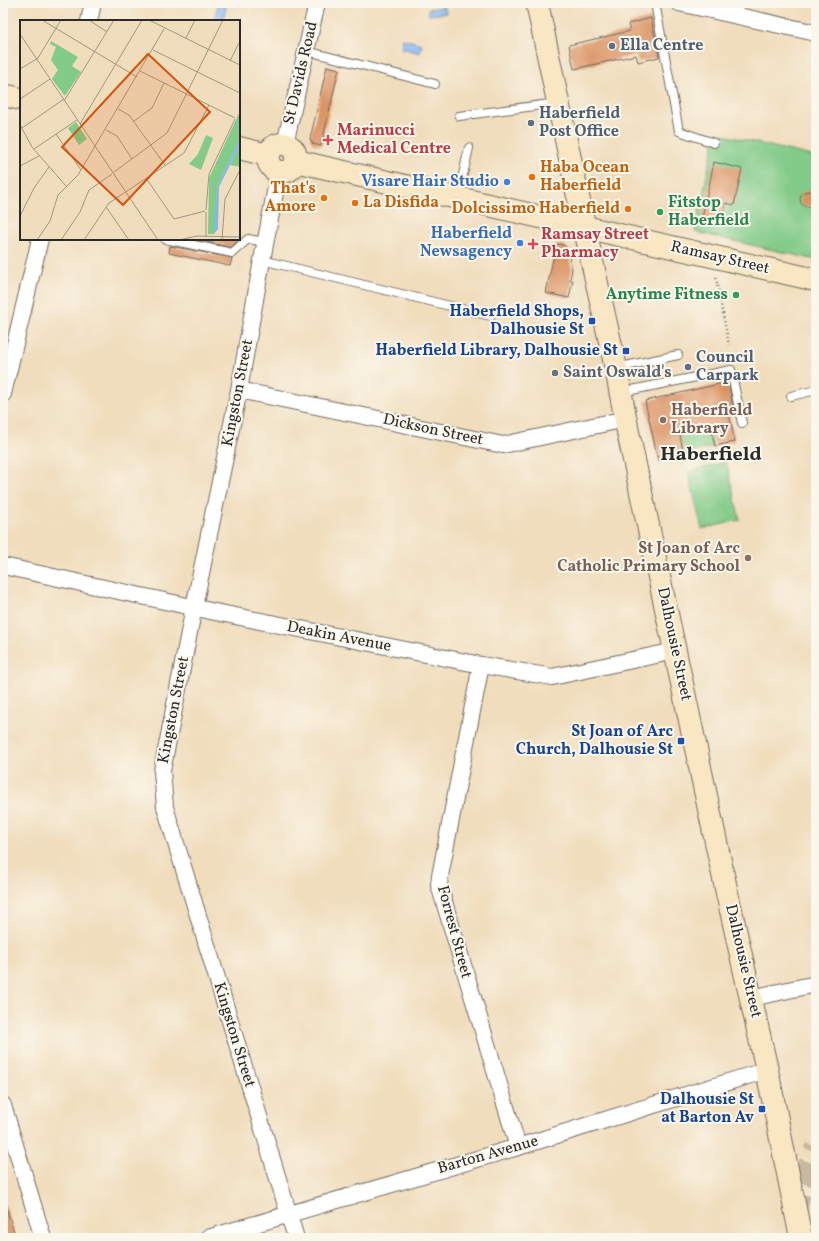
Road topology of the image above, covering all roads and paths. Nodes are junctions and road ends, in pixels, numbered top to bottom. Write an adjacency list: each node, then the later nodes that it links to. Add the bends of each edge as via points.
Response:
1 (93, 3): 6 (street)
2 (317, 3): 8 (street, St Davids Road)
3 (537, 3): 12 (street, Dalhousie Street)
4 (655, 3): 14 (lane, via 679,131)
5 (679, 3): 7 (street)
6 (89, 20)
7 (816, 33)
8 (306, 51): 9 (lane); 17 (street, St Davids Road)
9 (435, 84)
10 (3, 95): 11 (street)
11 (20, 99)
12 (558, 103): 13 (lane); 19 (street, Dalhousie Street)
13 (459, 116)
14 (714, 143)
15 (240, 148): 17 (street, Ramsay Street)
16 (469, 148): 18 (lane)
17 (282, 158): 18 (street, Ramsay Street); 22 (street, Kingston Street)
18 (458, 197): 19 (street, Ramsay Street)
19 (584, 226): 25 (street, Ramsay Street); 30 (street, Dalhousie Street)
20 (40, 240): 27 (street)
21 (170, 240): 22 (lane, via 232,253 248,239)
22 (265, 242): 23 (street, Kingston Street)
23 (262, 260): 26 (lane); 31 (street, Kingston Street)
24 (716, 278): 28 (path)
25 (816, 280)
26 (491, 316)
27 (9, 342): 34 (street)
28 (729, 345)
29 (678, 355): 30 (lane)
30 (616, 368): 33 (street, Dalhousie Street)
31 (239, 390): 36 (street, Dickson Street, via 503,445); 39 (street, Kingston Street)
32 (816, 390): 35 (lane)
33 (621, 392): 36 (street, Dalhousie Street); 37 (lane, via 732,370)
34 (3, 394)
35 (791, 396)
36 (626, 419): 40 (street, Dalhousie Street)
37 (742, 423)
38 (3, 566): 39 (street, Deakin Avenue)
39 (194, 607): 41 (street, Deakin Avenue); 47 (street, Kingston Street, via 162,771 165,807)
40 (675, 651): 41 (street, Deakin Avenue, via 552,677); 43 (street, Dalhousie Street)
41 (481, 665): 46 (street, Forrest Street, via 439,885)
42 (816, 984): 43 (street)
43 (751, 998): 44 (street, Dalhousie Street)
44 (767, 1070): 46 (street, Barton Avenue); 51 (street, Dalhousie Street)
45 (3, 1105): 48 (street)
46 (518, 1147): 47 (street, Barton Avenue)
47 (288, 1214): 49 (street, Barton Avenue); 50 (street, Kingston Street)
48 (43, 1238)
49 (208, 1238)
50 (296, 1238)
51 (801, 1238)

